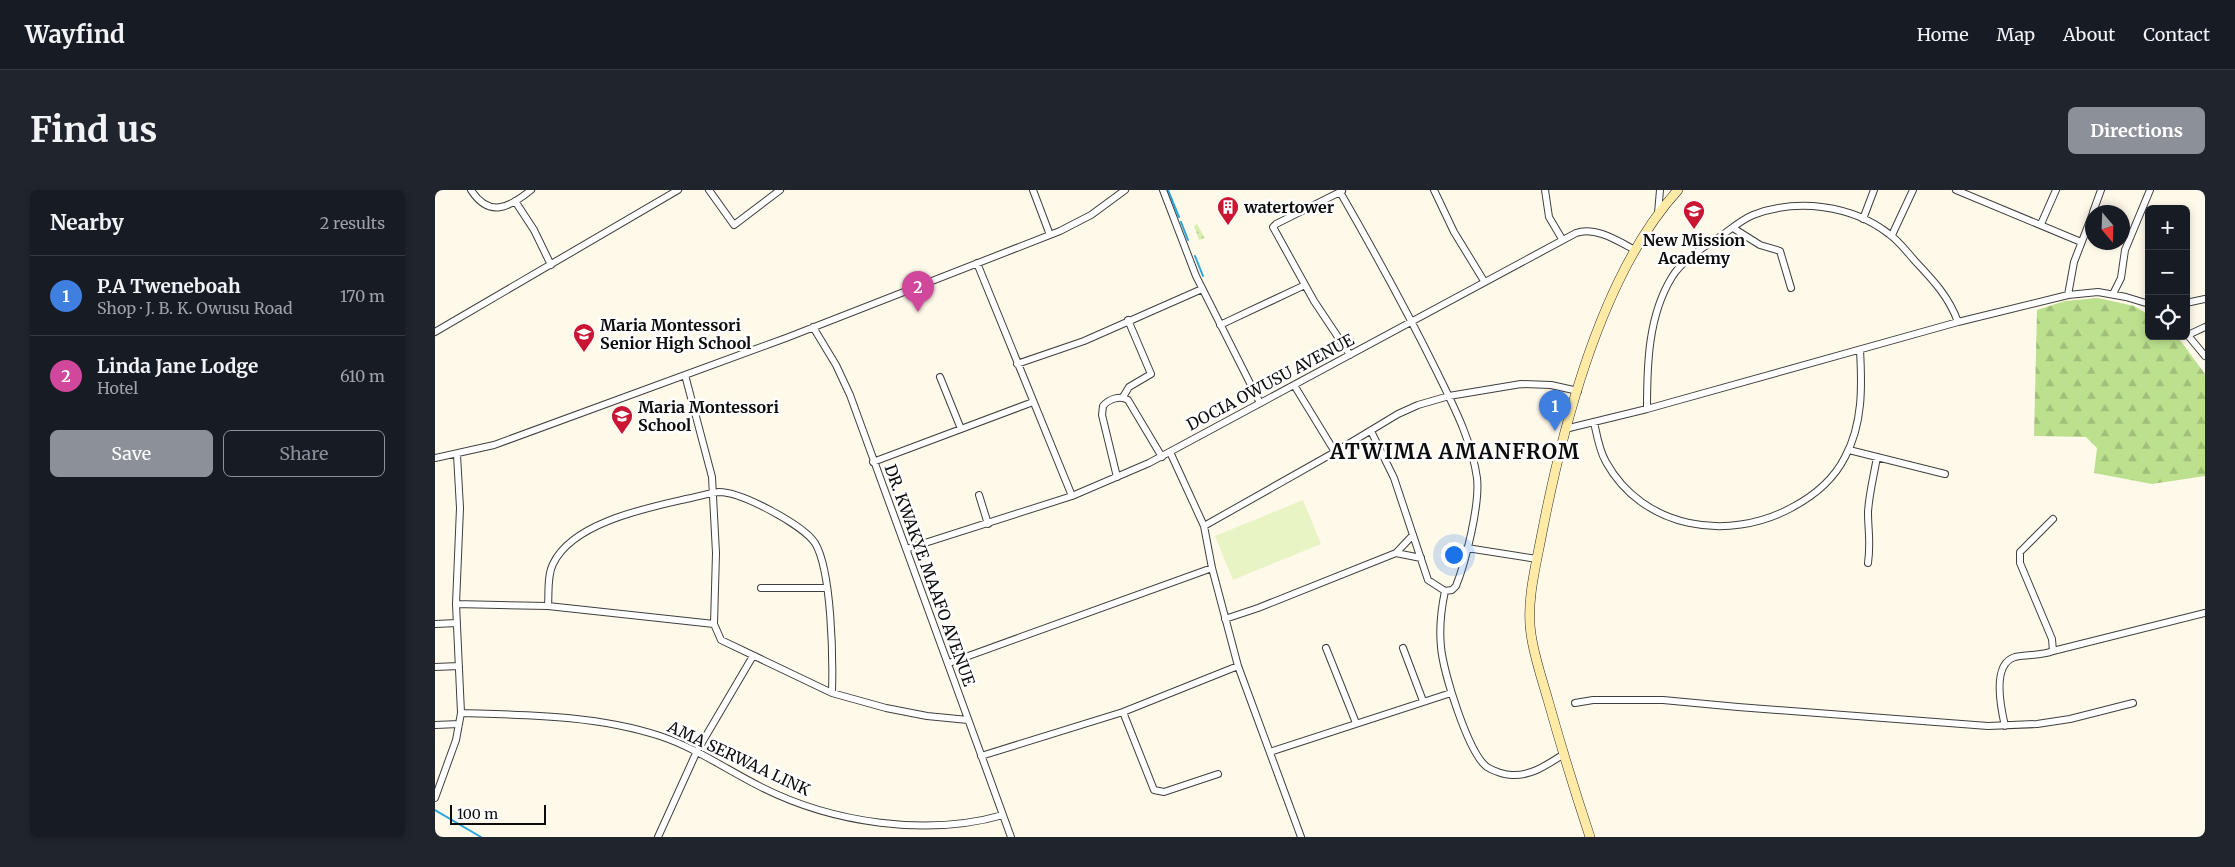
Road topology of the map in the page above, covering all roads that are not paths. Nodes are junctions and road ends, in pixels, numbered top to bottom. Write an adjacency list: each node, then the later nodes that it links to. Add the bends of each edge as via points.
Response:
1 (471, 190): 20 (street, via 478,201 491,208)
2 (531, 190): 20 (street)
3 (678, 190): 33 (street)
4 (709, 190): 5 (street, via 733,224)
5 (780, 190)
6 (1033, 190): 27 (street)
7 (1125, 190): 27 (street, via 1080,222)
8 (1163, 190): 37 (street)
9 (1434, 190): 34 (street, via 1454,232)
10 (1545, 190): 29 (street, via 1549,217)
11 (1660, 190): 22 (street)
12 (1678, 190): 22 (street)
13 (1874, 190): 23 (street)
14 (1956, 190): 24 (street)
15 (2056, 190): 24 (street)
16 (2101, 190): 21 (street)
17 (2150, 190): 38 (street, via 2124,254 2121,278)
18 (1342, 191): 35 (street, via 1274,226); 44 (street)
19 (1914, 191): 28 (street)
20 (515, 201): 33 (street)
21 (2096, 205)
22 (1658, 213): 31 (street)
23 (1863, 218): 25 (street, via 1833,208 1807,206 1762,212); 28 (street)
24 (2041, 224): 30 (street)
25 (1733, 228): 36 (street, via 1760,245 1781,253); 64 (street, via 1685,262 1665,289 1650,343)
26 (2085, 232): 30 (street)
27 (1050, 235): 32 (street)
28 (1891, 235): 45 (street, via 1943,292)
29 (1562, 239): 31 (street, DOCIA OWUSU AVENUE, via 1580,231 1591,231); 34 (street, DOCIA OWUSU AVENUE)
30 (2081, 242): 39 (street)
31 (1635, 250): 59 (street, via 1603,322)
32 (977, 263): 47 (street); 55 (street)
33 (551, 265): 49 (street)
34 (1484, 281): 44 (street, DOCIA OWUSU AVENUE)
35 (1305, 285): 46 (street); 53 (street)
36 (1791, 288)
37 (1202, 289): 43 (street); 46 (street)
38 (2113, 294): 39 (street, via 2090,292); 42 (street)
39 (2068, 295): 45 (street)
40 (2205, 298): 41 (street)
41 (2190, 302)
42 (2145, 303)
43 (1128, 320): 55 (street, via 1084,341); 61 (street, via 1151,374 1129,386)
44 (1411, 321): 53 (street, DOCIA OWUSU AVENUE); 60 (street)
45 (1958, 322): 52 (street)
46 (1220, 325): 63 (street)
47 (813, 327): 56 (street); 76 (street, DR. KWAKYE MAAFO AVENUE, via 846,385)
48 (2205, 327): 50 (street)
49 (435, 332)
50 (2190, 333)
51 (2190, 338): 54 (street)
52 (1860, 350): 64 (street); 69 (street, via 1860,408)
53 (1350, 355): 58 (street, DOCIA OWUSU AVENUE)
54 (2205, 356)
55 (1017, 364): 62 (street)
56 (685, 375): 72 (street, via 494,445); 79 (street, via 710,466)
57 (940, 377): 66 (street)
58 (1294, 385): 63 (street, DOCIA OWUSU AVENUE); 71 (street)
59 (1578, 391): 60 (street, via 1551,385 1521,384); 67 (street)
60 (1449, 396): 68 (street, via 1398,414); 86 (street, via 1477,479)
61 (1123, 397): 73 (street, via 1130,403); 78 (street, via 1106,403 1102,410)
62 (1033, 402): 66 (street); 81 (street)
63 (1260, 403): 70 (street, DOCIA OWUSU AVENUE)
64 (1647, 409): 65 (street)
65 (1594, 422): 67 (street); 69 (street, via 1605,461 1627,490 1673,520 1703,526 1724,528 1754,524 1783,513 1825,485)
66 (961, 429): 76 (street)
67 (1565, 429): 90 (street)
68 (1371, 431): 71 (street); 85 (street, via 1395,478)
69 (1849, 450): 74 (street)
70 (1170, 452): 73 (street, DOCIA OWUSU AVENUE); 84 (street)
71 (1335, 452): 84 (street)
72 (457, 455): 75 (street); 96 (street, via 460,508)
73 (1162, 457): 78 (street, DOCIA OWUSU AVENUE)
74 (1877, 457): 77 (street); 91 (street, via 1869,507 1871,544)
75 (435, 458)
76 (873, 462): 87 (street, DR. KWAKYE MAAFO AVENUE)
77 (1945, 474)
78 (1117, 478): 81 (street, DOCIA OWUSU AVENUE)
79 (714, 493): 94 (street, via 731,494 803,530 816,546); 97 (street, via 628,515 588,531 571,542 553,563); 102 (street)
80 (979, 495): 83 (street)
81 (1072, 496): 83 (street, DOCIA OWUSU AVENUE)
82 (2053, 519): 105 (street, via 2020,552 2020,564 2052,639)
83 (988, 524): 87 (street, DOCIA OWUSU AVENUE)
84 (1204, 526): 92 (street)
85 (1413, 535): 88 (street); 89 (street)
86 (1467, 548): 90 (street); 95 (street, via 1456,586)
87 (906, 549): 107 (street, DR. KWAKYE MAAFO AVENUE)
88 (1396, 553): 89 (street); 99 (street)
89 (1421, 558): 95 (street, via 1429,581)
90 (1537, 559): 125 (street, via 1531,635)
91 (1868, 563)
92 (1211, 568): 99 (street); 107 (street)
93 (761, 588): 94 (street)
94 (826, 588): 112 (street, via 832,637)
95 (1445, 591): 111 (street, via 1439,626)
96 (456, 604): 97 (street); 100 (street)
97 (548, 606): 102 (street)
98 (2205, 613): 105 (street)
99 (1225, 619): 109 (street)
100 (457, 623): 101 (street); 108 (street)
101 (435, 624)
102 (714, 624): 106 (street, via 721,640)
103 (1326, 648): 119 (street)
104 (1403, 648): 113 (street)
105 (2053, 650): 122 (street, via 2046,654 2015,657 2005,666 1998,692)
106 (753, 656): 112 (street); 123 (street)
107 (949, 663): 118 (street, DR. KWAKYE MAAFO AVENUE)
108 (459, 666): 110 (street); 117 (street)
109 (1238, 666): 116 (street); 124 (street)
110 (435, 667)
111 (1451, 693): 113 (street); 125 (street, via 1473,744 1488,767 1512,775 1527,774)
112 (833, 694): 118 (street, via 903,712)
113 (1423, 701): 119 (street)
114 (1575, 703): 122 (street, via 1663,700)
115 (2133, 703): 122 (street, via 2070,719)
116 (1123, 712): 126 (street); 127 (street, via 1154,790 1165,792)
117 (461, 713): 120 (street); 123 (street, AMA SERWAA LINK, via 601,722 660,736)
118 (969, 720): 126 (street, DR. KWAKYE MAAFO AVENUE)
119 (1355, 723): 124 (street)
120 (459, 724): 121 (street); 128 (street)
121 (435, 725)
122 (2005, 726)
123 (697, 750): 129 (street, AMA SERWAA LINK, via 770,792 840,814 920,828 968,824); 130 (street)
124 (1270, 752): 132 (street)
125 (1564, 754): 133 (street)
126 (981, 756): 129 (street, DR. KWAKYE MAAFO AVENUE)
127 (1218, 774)
128 (435, 798)
129 (1003, 815): 131 (street, DR. KWAKYE MAAFO AVENUE)
130 (658, 837)
131 (1011, 837)
132 (1301, 837)
133 (1590, 837)

